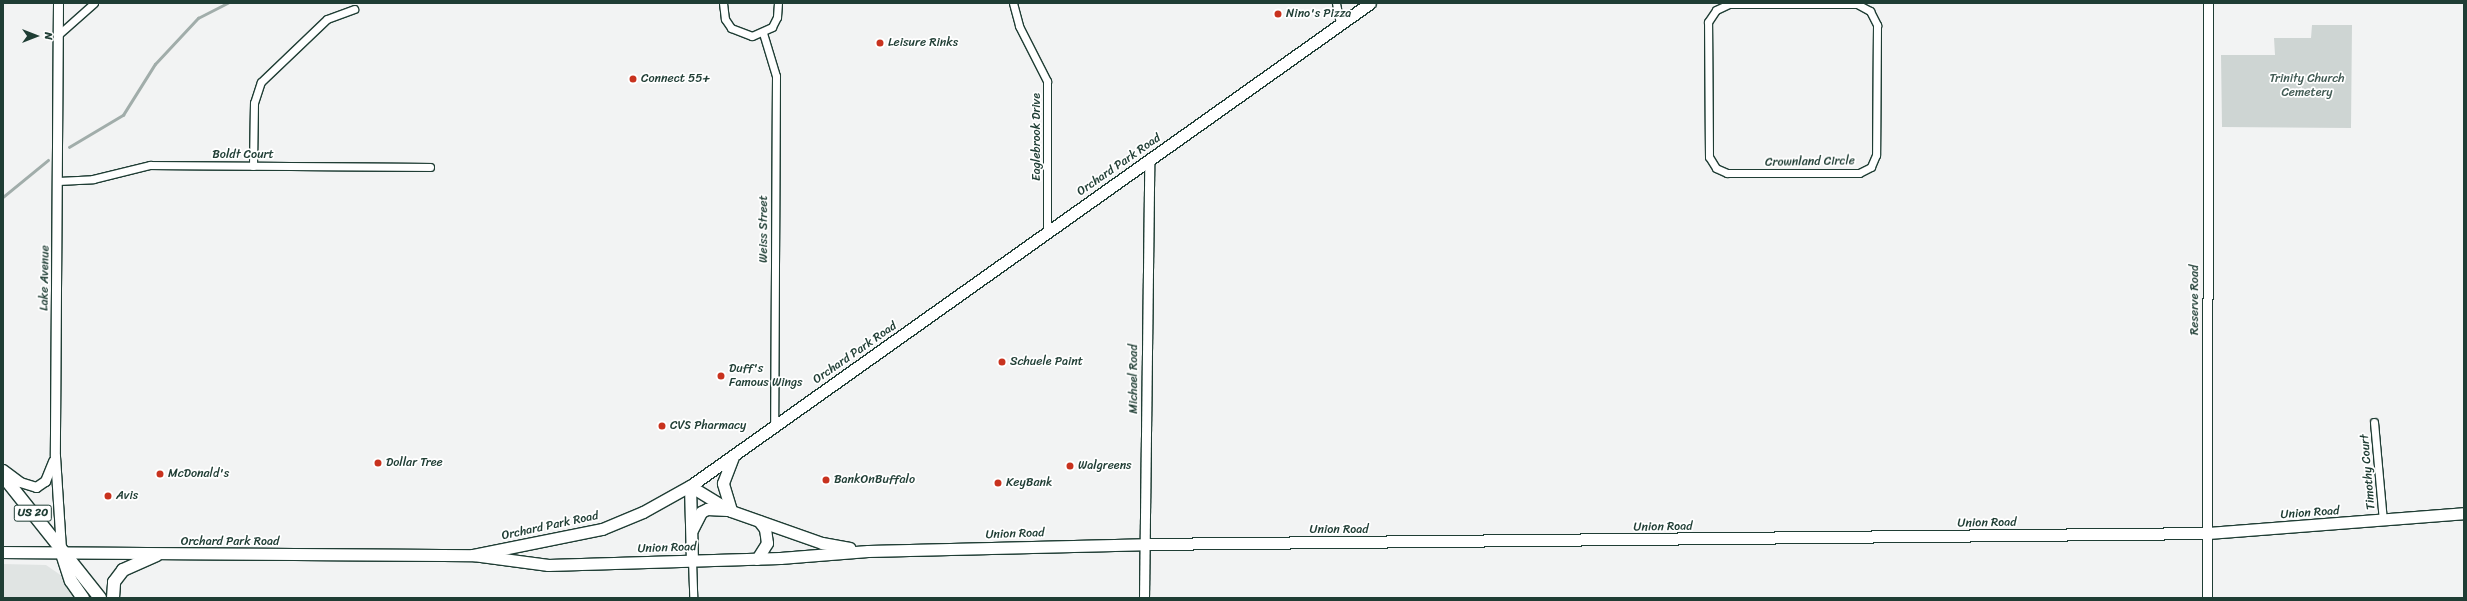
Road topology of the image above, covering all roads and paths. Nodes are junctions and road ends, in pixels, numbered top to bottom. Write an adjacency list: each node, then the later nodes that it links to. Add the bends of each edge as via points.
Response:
1 (58, 3): 13 (street, Lake Avenue)
2 (94, 3): 13 (street)
3 (723, 3): 12 (street, via 725,19 731,28 752,36)
4 (778, 3): 12 (street, via 777,17)
5 (1013, 3): 18 (street, Eaglebrook Drive, via 1019,26 1047,81)
6 (1336, 3): 11 (street)
7 (1370, 3): 11 (main road, Orchard Park Road)
8 (2208, 3): 30 (street, Reserve Road)
9 (1715, 6): 9 (street, Crownland Circle, via 1857,4 1870,11 1877,25 1876,155 1871,167 1860,173 1727,173 1716,168 1709,157 1708,22)
10 (354, 9): 15 (street, via 327,19 261,82 254,103)
11 (1340, 24): 14 (main road, Orchard Park Road)
12 (762, 33): 20 (street, Weiss Street, via 776,76)
13 (58, 35): 17 (street, Lake Avenue)
14 (1149, 160): 18 (main road, Orchard Park Road); 32 (street, Michael Road)
15 (253, 166): 16 (street, Boldt Court); 17 (street, Boldt Court, via 140,166 93,179)
16 (430, 167)
17 (58, 181): 22 (street, Lake Avenue)
18 (1047, 231): 20 (main road, Orchard Park Road)
19 (2374, 422): 28 (street, Timothy Court)
20 (774, 426): 21 (main road, Orchard Park Road)
21 (735, 454): 25 (main road, Orchard Park Road); 26 (main road, via 723,483 725,498)
22 (55, 456): 23 (street, via 48,475 39,486 26,485); 35 (street, Lake Avenue)
23 (3, 469)
24 (3, 476): 35 (highway, US 20)
25 (690, 486): 26 (main road, Union Road); 31 (main road); 37 (main road, Orchard Park Road, via 643,512 602,529)
26 (731, 511): 29 (main road, Union Road); 31 (main road, via 707,509 701,512)
27 (2464, 514): 28 (main road, Union Road)
28 (2383, 520): 30 (main road, Union Road)
29 (759, 521): 33 (main road, Union Road, via 822,543); 38 (main road, via 767,543)
30 (2207, 533): 32 (main road, Union Road); 45 (street, Reserve Road)
31 (690, 534): 39 (main road)
32 (1145, 544): 33 (main road, Union Road); 44 (street, Michael Road)
33 (862, 551): 38 (main road, Union Road)
34 (3, 552): 35 (main road, Orchard Park Road)
35 (61, 552): 36 (main road, Orchard Park Road); 40 (highway, via 71,581); 41 (highway, US 20)
36 (156, 555): 37 (main road, Orchard Park Road); 42 (highway, via 123,570 114,582)
37 (473, 555): 39 (main road, Union Road, via 548,565)
38 (757, 559): 39 (main road, Union Road)
39 (692, 560): 43 (street)
40 (83, 598)
41 (100, 598)
42 (113, 598)
43 (693, 598)
44 (1144, 598)
45 (2207, 598)

